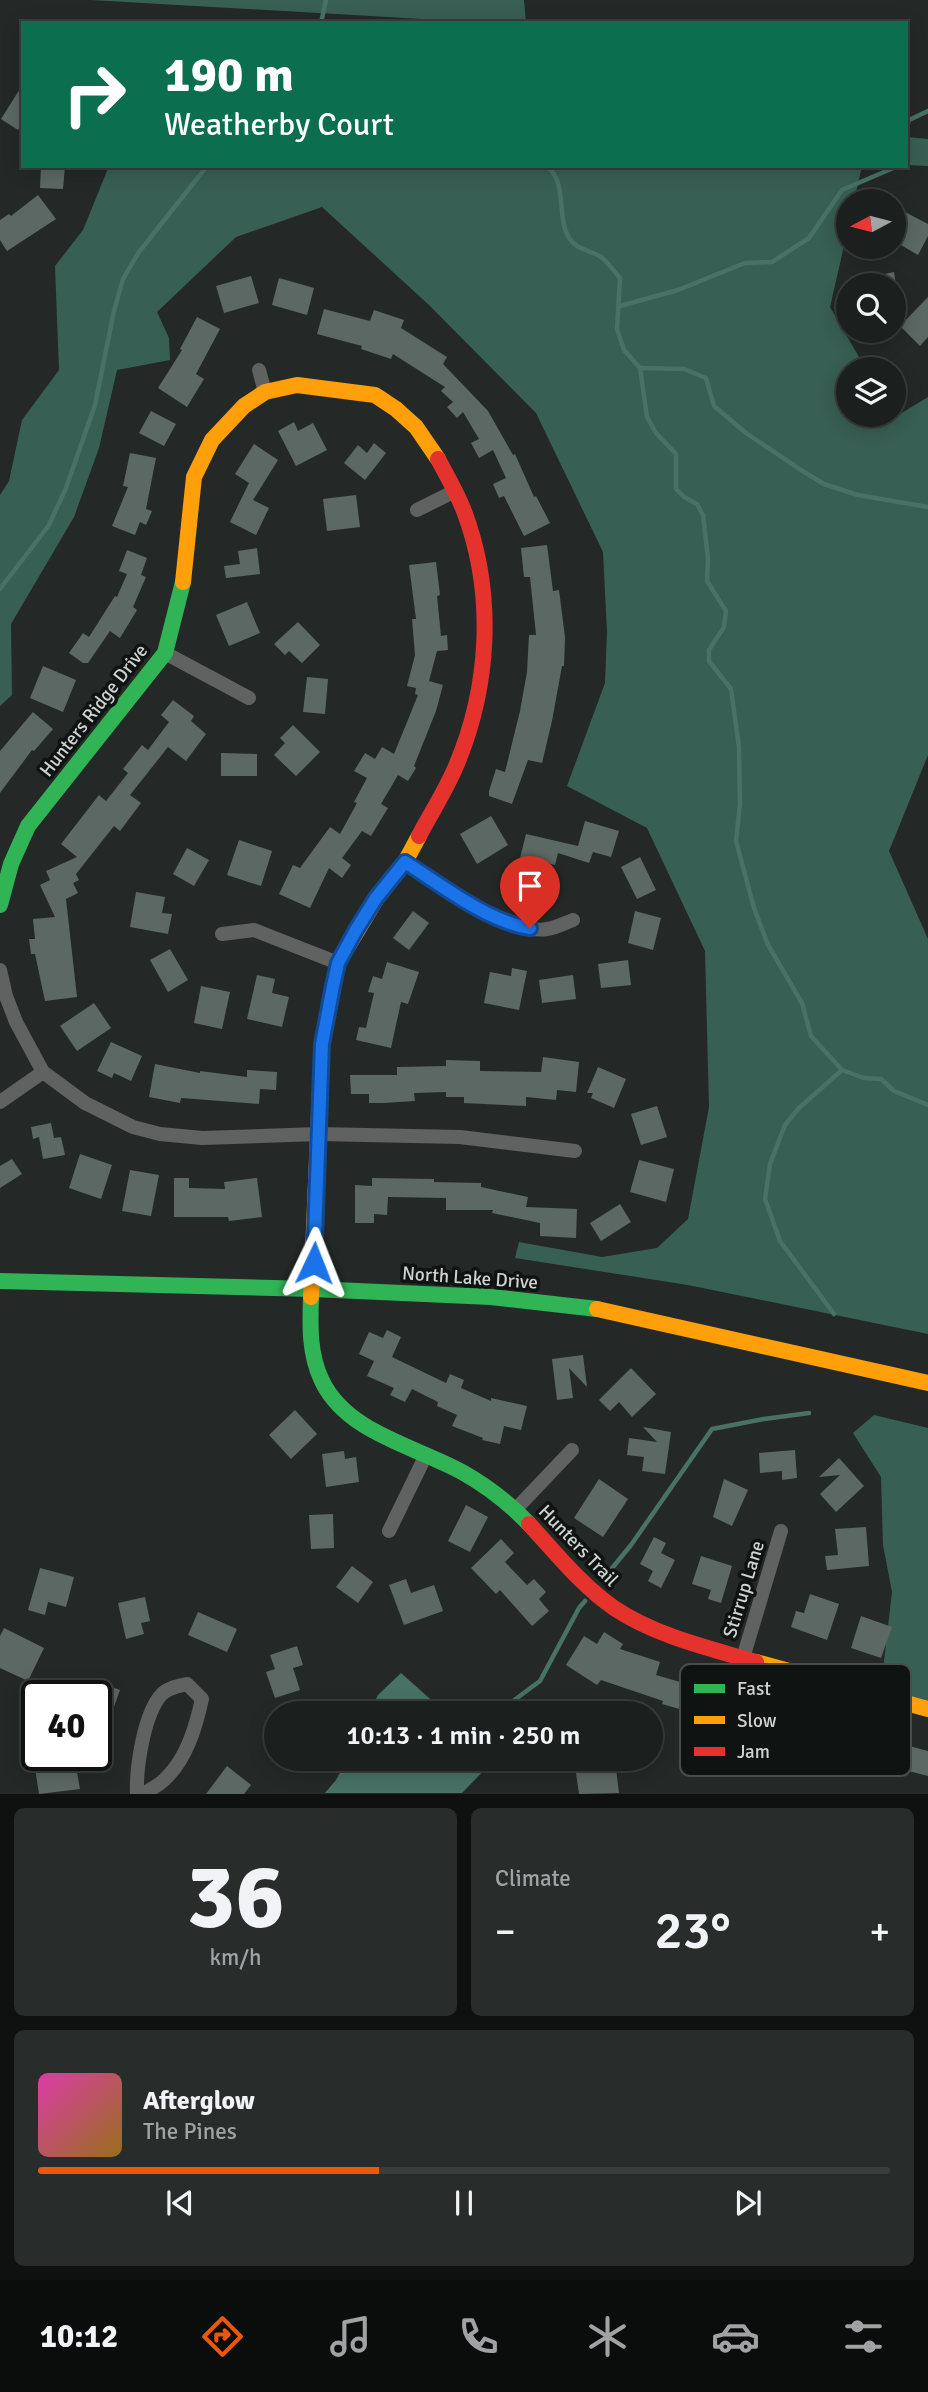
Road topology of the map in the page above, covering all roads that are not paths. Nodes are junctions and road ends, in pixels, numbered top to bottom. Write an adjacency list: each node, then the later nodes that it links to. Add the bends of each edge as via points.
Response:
1 (259, 370): 2 (street)
2 (265, 393): 3 (street, Hunters Ridge Drive, via 298,385 375,395 416,427); 5 (street, Hunters Ridge Drive, via 244,406 212,440 194,477 184,577)
3 (455, 491): 4 (street); 7 (street, Hunters Ridge Drive, via 482,581 482,673 456,766)
4 (416, 510)
5 (165, 653): 6 (street); 8 (street, Hunters Ridge Drive, via 29,826 5,878)
6 (249, 698)
7 (405, 862): 9 (street, via 513,925 545,930); 11 (street, Hunters Ridge Drive, via 376,898)
8 (0, 905)
9 (573, 920)
10 (222, 934): 11 (street, via 254,930)
11 (338, 963): 15 (street, Hunters Ridge Drive, via 322,1044)
12 (0, 970): 13 (street, via 16,1023)
13 (43, 1072): 14 (street); 15 (street, via 109,1117 160,1134 202,1138)
14 (0, 1102)
15 (317, 1134): 16 (street, via 460,1137); 18 (street, Hunters Ridge Drive)
16 (575, 1151)
17 (0, 1281): 18 (street, North Lake Drive)
18 (313, 1289): 19 (street, North Lake Drive, via 491,1297 598,1309); 21 (street, Hunters Trail, via 311,1346 324,1387 354,1418)
19 (928, 1383)
20 (572, 1450): 22 (street)
21 (426, 1455): 22 (street, Hunters Trail, via 484,1485); 23 (street)
22 (515, 1510): 25 (street, Hunters Trail, via 573,1574 609,1605 651,1628)
23 (389, 1531)
24 (781, 1531): 25 (street, Stirrup Lane)
25 (743, 1658): 26 (street, Hunters Trail)
26 (765, 1664)
27 (911, 1704): 28 (street, Hunters Trail)
28 (928, 1709)
29 (137, 1794): 30 (street, via 144,1731 160,1695 187,1684 202,1699 185,1753 166,1779)
30 (143, 1794)

